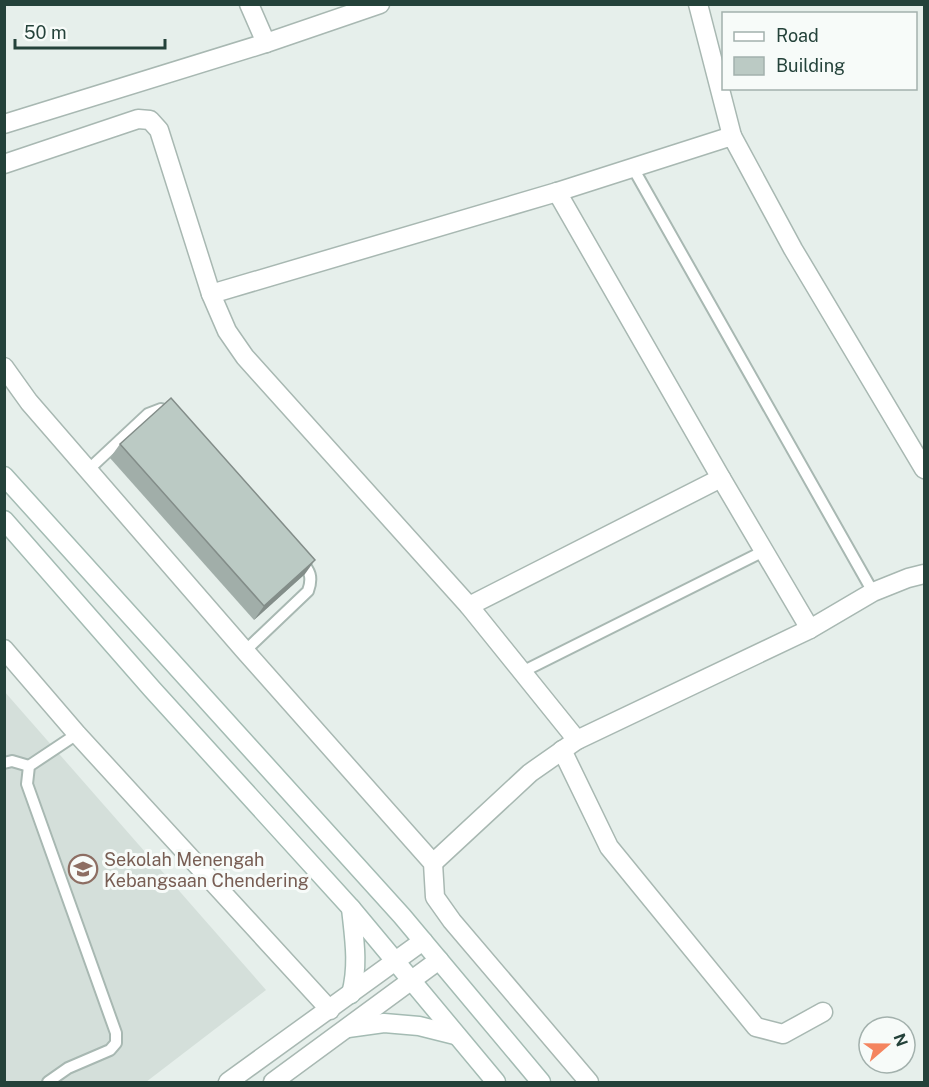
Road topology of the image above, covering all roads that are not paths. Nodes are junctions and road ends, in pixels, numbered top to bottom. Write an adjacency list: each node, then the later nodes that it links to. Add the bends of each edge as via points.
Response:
1 (249, 4): 4 (street)
2 (698, 4): 6 (street)
3 (371, 6): 4 (street)
4 (266, 43): 5 (street)
5 (4, 124)
6 (732, 136): 8 (street); 13 (street, via 793,249)
7 (4, 164): 10 (street, via 138,119 150,120 159,130)
8 (633, 168): 9 (street); 21 (lane)
9 (557, 192): 10 (street); 16 (street)
10 (211, 294): 22 (street, via 227,331 245,357)
11 (4, 367): 14 (street, via 28,402)
12 (179, 423): 14 (lane, via 171,414 154,410)
13 (924, 469)
14 (88, 470): 25 (street)
15 (4, 476): 33 (street)
16 (721, 478): 18 (street); 22 (street)
17 (4, 520): 32 (street)
18 (764, 551): 23 (street); 26 (lane)
19 (296, 555): 25 (lane, via 309,571 308,591)
20 (924, 574): 21 (street)
21 (873, 592): 23 (street)
22 (469, 606): 26 (street)
23 (810, 629): 28 (street)
24 (4, 650): 27 (street)
25 (245, 651): 31 (street)
26 (522, 672): 28 (street)
27 (77, 734): 30 (lane); 38 (street)
28 (569, 745): 31 (street, via 530,773); 39 (street, via 609,847 756,1027 783,1034)
29 (4, 763): 30 (lane)
30 (29, 766): 42 (lane, via 27,784 116,1034 116,1043 110,1050 68,1068)
31 (433, 862): 47 (street, via 435,897)
32 (351, 908): 35 (street); 37 (street, via 356,977)
33 (423, 941): 34 (street); 35 (street)
34 (439, 960): 36 (street); 46 (street)
35 (396, 962): 36 (street); 37 (street)
36 (412, 981): 40 (street); 41 (street)
37 (351, 994): 38 (street)
38 (330, 1010): 43 (street)
39 (823, 1012)
40 (348, 1028): 41 (street, via 384,1023 420,1026); 44 (street)
41 (455, 1035): 45 (street)
42 (48, 1083)
43 (228, 1083)
44 (273, 1083)
45 (496, 1083)
46 (541, 1083)
47 (589, 1083)

